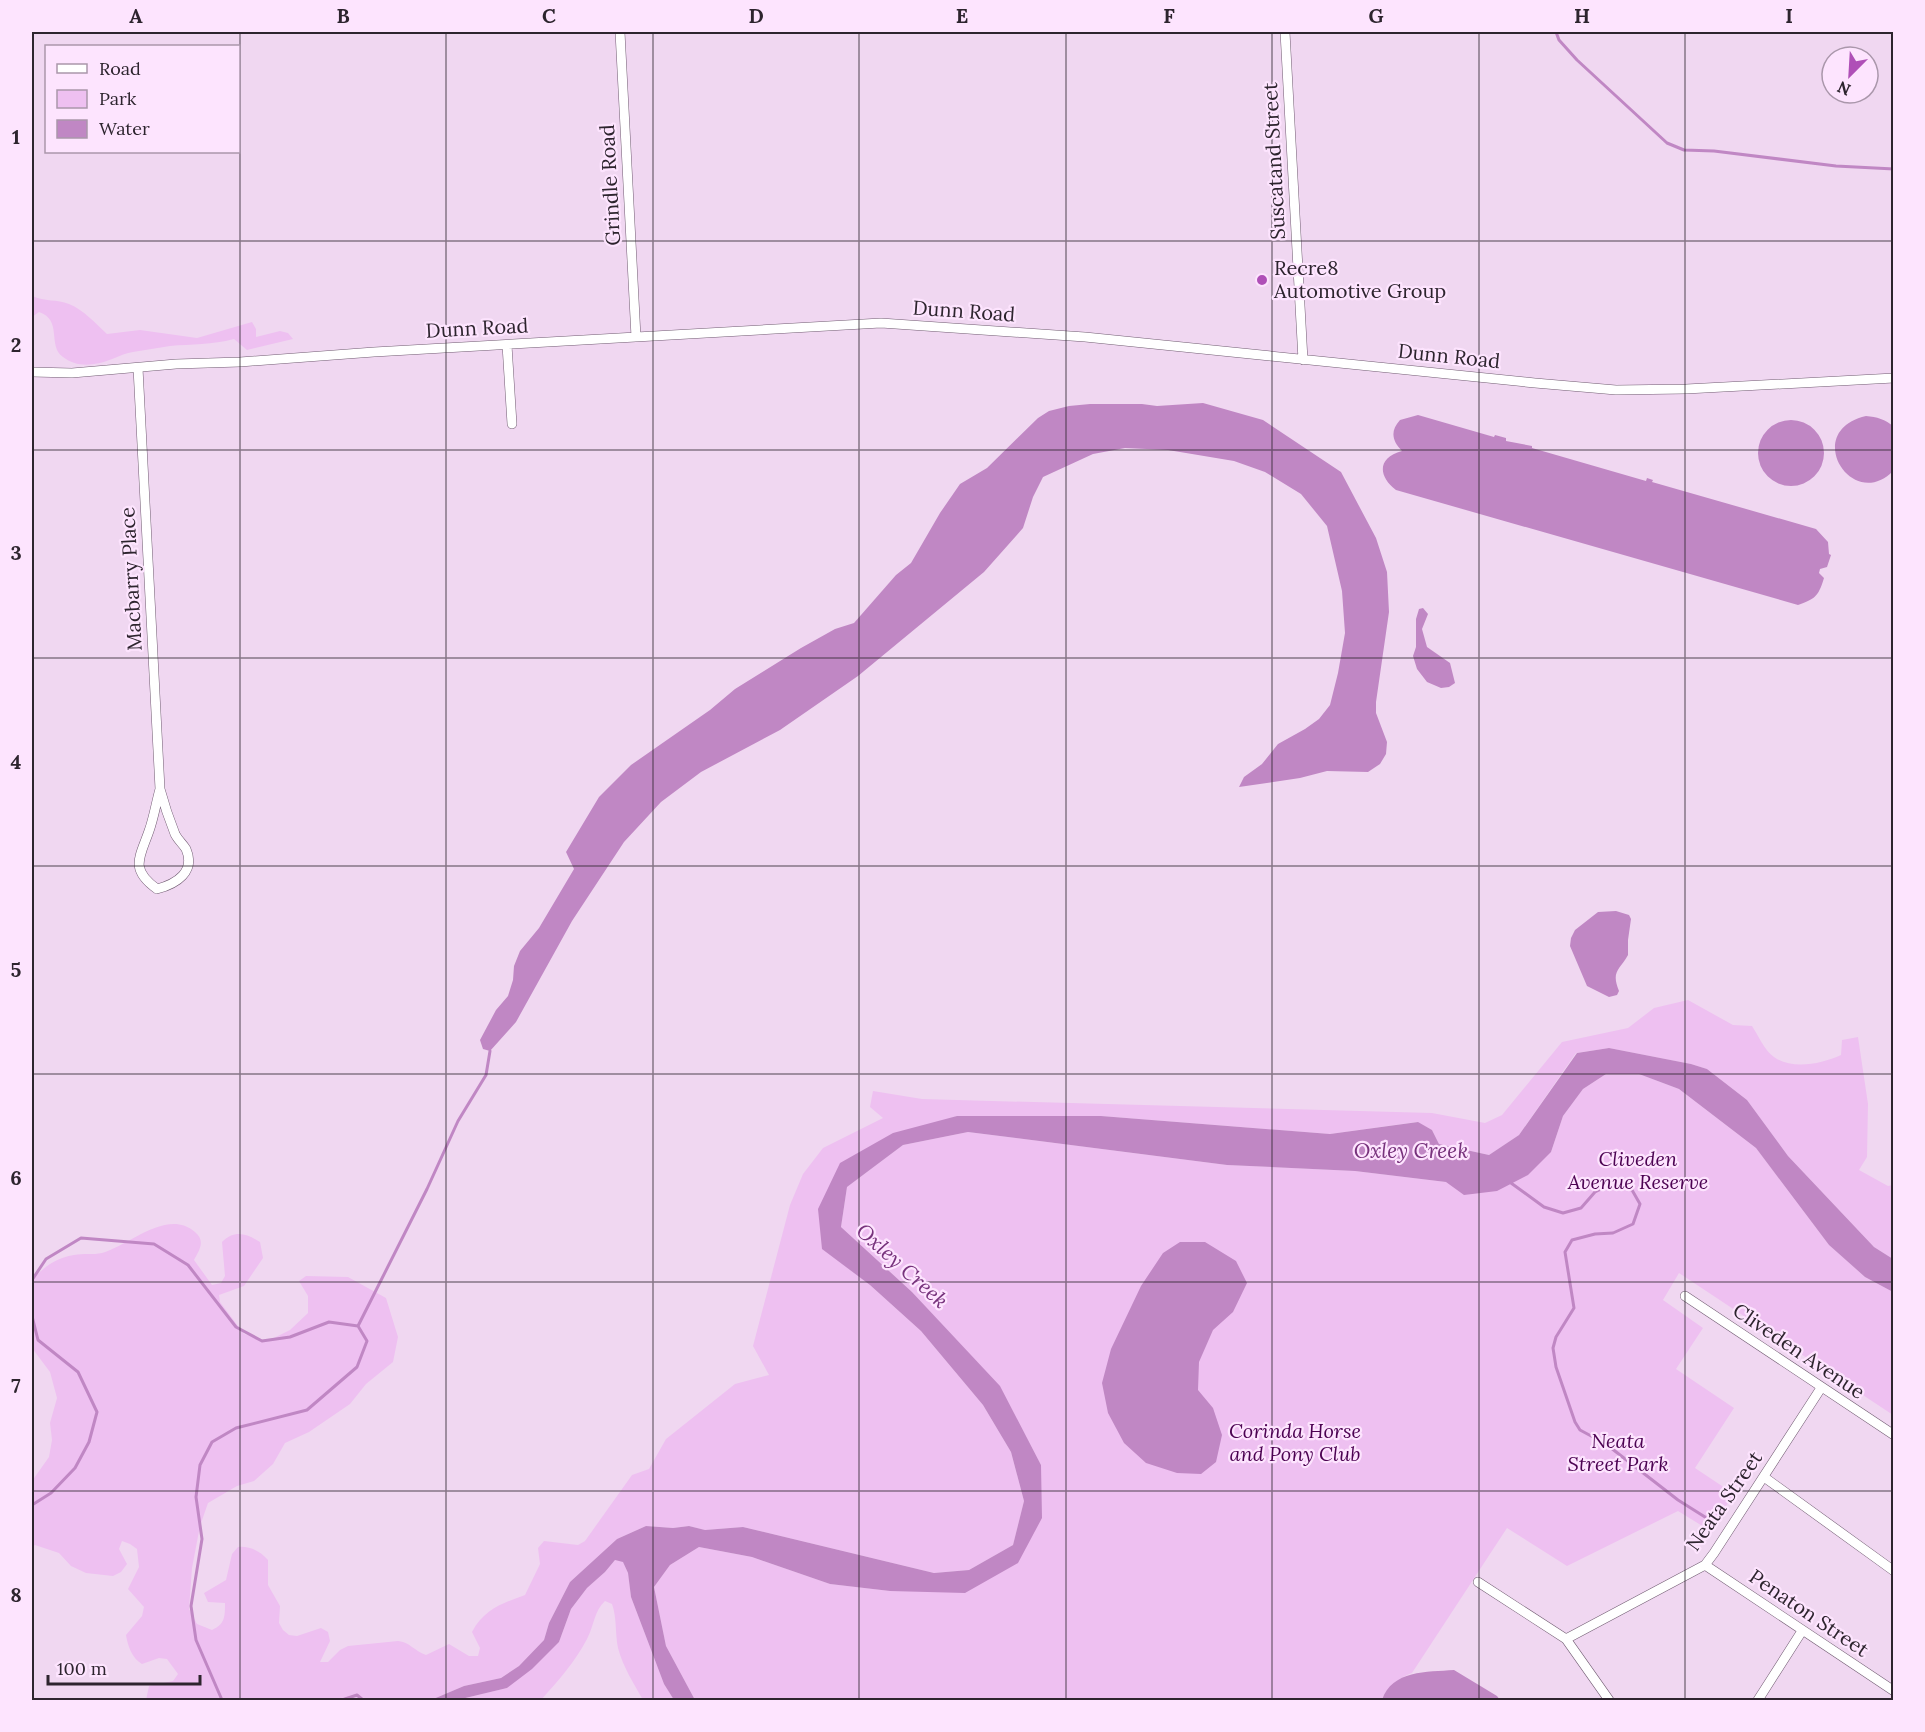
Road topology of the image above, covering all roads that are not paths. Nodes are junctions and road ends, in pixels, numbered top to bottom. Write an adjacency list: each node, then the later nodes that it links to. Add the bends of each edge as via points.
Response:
1 (620, 32): 3 (street, Grindle Road)
2 (1285, 32): 5 (street, Suscatand Street)
3 (636, 337): 4 (street, Dunn Road); 5 (street, Dunn Road, via 880,323 1085,337)
4 (507, 345): 6 (street, Dunn Road); 9 (street)
5 (1303, 360): 8 (street, Dunn Road, via 1616,390)
6 (138, 368): 7 (street, Dunn Road); 10 (street, Macbarry Place)
7 (32, 372)
8 (1893, 378)
9 (512, 424)
10 (160, 789): 10 (street, Macbarry Place, via 177,838 186,850 188,864 182,877 157,889 146,880 139,866)
11 (1685, 1296): 12 (street, Cliveden Avenue)
12 (1821, 1388): 13 (street, Cliveden Avenue); 14 (street, Neata Street)
13 (1893, 1436)
14 (1764, 1477): 15 (street, Neata Street); 16 (street)
15 (1705, 1564): 18 (street, Penaton Street); 19 (street, Neata Street)
16 (1893, 1571)
17 (1478, 1582): 19 (street)
18 (1802, 1631): 20 (street, Penaton Street); 22 (street)
19 (1566, 1640): 21 (street)
20 (1893, 1691)
21 (1609, 1701)
22 (1758, 1701)

